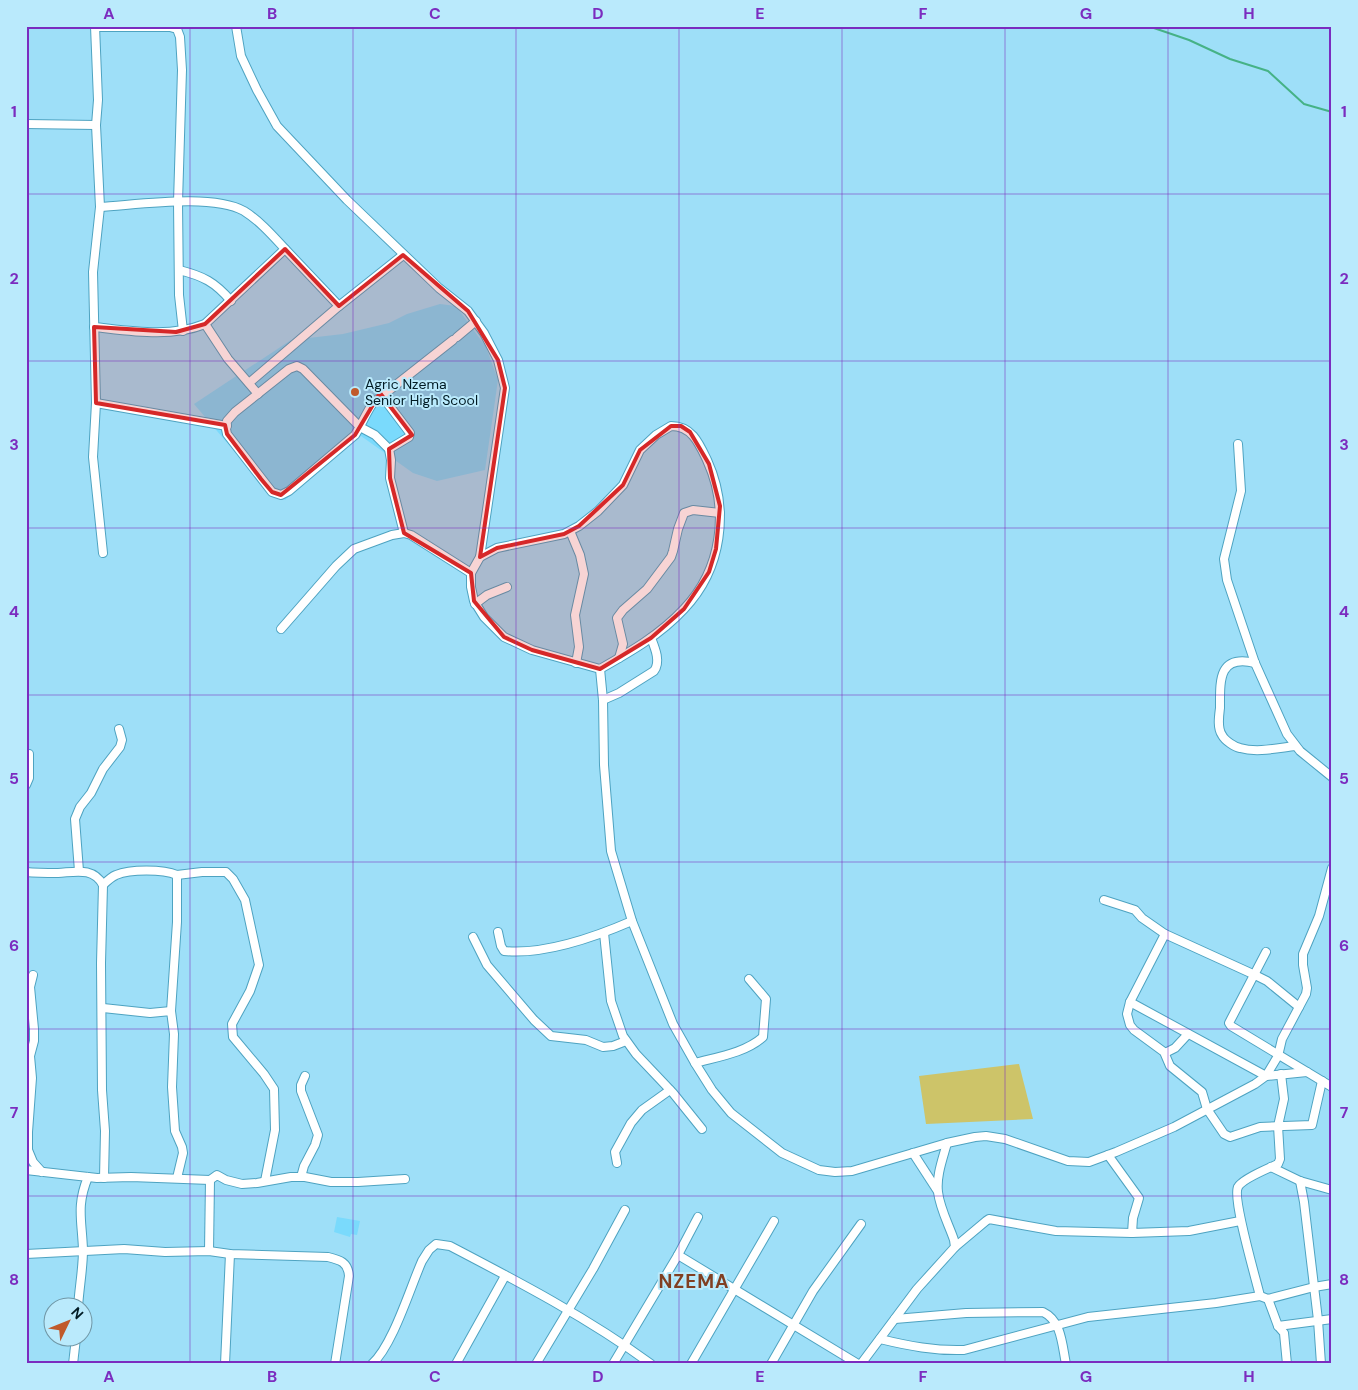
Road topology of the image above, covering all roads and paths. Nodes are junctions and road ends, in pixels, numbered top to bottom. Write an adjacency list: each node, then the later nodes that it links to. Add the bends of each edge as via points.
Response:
1 (236, 26): 8 (street, via 241,56 278,126)
2 (95, 27): 4 (street); 5 (street, via 174,27 179,33 182,70)
3 (26, 124): 4 (street)
4 (96, 125): 6 (street)
5 (178, 202): 6 (street); 7 (street, via 221,204 243,211); 9 (street)
6 (100, 207): 14 (street, via 93,272)
7 (285, 249): 10 (street); 11 (street)
8 (403, 255): 11 (street); 12 (street)
9 (179, 270): 10 (street, via 217,285); 15 (street)
10 (231, 301): 13 (street)
11 (339, 306): 16 (street)
12 (476, 321): 18 (street); 28 (street, via 498,360 505,388)
13 (205, 324): 15 (street); 16 (street)
14 (94, 328): 15 (street); 19 (street)
15 (183, 331)
16 (249, 383): 17 (street)
17 (258, 394): 20 (street, via 235,412); 21 (street, via 289,369 298,366)
18 (382, 396): 21 (street, via 364,415); 23 (street, via 410,433 409,437)
19 (96, 403): 20 (street); 27 (street, via 93,457)
20 (227, 426): 21 (street, via 227,434 261,480 272,492 281,495 317,468)
21 (360, 428): 23 (street)
22 (1238, 444): 36 (street, via 1241,491 1224,559 1227,580)
23 (389, 449): 26 (street, via 390,478)
24 (720, 513): 25 (street, via 709,464 699,442 682,426 671,426 640,450 622,485 598,511); 33 (street, via 719,534 709,572 684,609); 34 (street, via 693,510 684,513 674,551 647,589 617,618 623,644)
25 (570, 531): 28 (street, via 497,548); 35 (street, via 584,574 575,615 579,646)
26 (404, 533): 29 (street); 32 (street, via 354,549)
27 (103, 552)
28 (480, 557): 29 (street)
29 (471, 574): 31 (street)
30 (507, 587): 31 (street, via 487,595)
31 (476, 604): 35 (street, via 504,638)
32 (281, 629)
33 (651, 638): 34 (street); 38 (street, via 658,667)
34 (619, 658): 37 (street)
35 (576, 663): 37 (street)
36 (1255, 663): 40 (street, via 1280,721); 40 (street, via 1245,660 1234,662 1222,674 1219,726 1222,736 1239,748 1263,750)
37 (600, 669): 38 (street)
38 (603, 700): 50 (street, via 604,765 612,851)
39 (120, 729): 45 (street, via 120,747 103,769 75,819)
40 (1295, 746): 42 (street)
41 (29, 754): 43 (street)
42 (1332, 777)
43 (26, 786)
44 (1332, 868): 60 (street, via 1319,916 1303,954 1307,988)
45 (79, 871): 46 (street); 48 (street, via 93,874)
46 (26, 872)
47 (177, 875): 48 (street, via 171,872 128,872 110,878); 62 (street); 91 (street, via 226,872 234,879 245,900 259,965 250,991 232,1024 233,1037 274,1089 275,1130)
48 (104, 885): 61 (street)
49 (1104, 900): 53 (street, via 1135,910)
50 (632, 921): 52 (street); 67 (street, via 673,1024)
51 (498, 932): 52 (street, via 504,951 515,952)
52 (604, 933): 64 (street, via 611,1001)
53 (1165, 934): 57 (street); 59 (street)
54 (473, 937): 64 (street, via 487,965 550,1036 586,1040 603,1047)
55 (1266, 952): 57 (street)
56 (33, 975): 84 (street, via 30,987 34,1029 30,1056 28,1150)
57 (1255, 975): 60 (street); 66 (street, via 1229,1023)
58 (749, 979): 67 (street, via 765,996 763,1037 726,1055)
59 (1130, 1002): 63 (street); 65 (street, via 1127,1014 1130,1025)
60 (1300, 1007): 66 (street, via 1282,1039)
61 (102, 1008): 62 (street, via 150,1013); 87 (street)
62 (171, 1011): 88 (street, via 174,1122 183,1153)
63 (1188, 1034): 65 (street); 71 (street)
64 (626, 1041): 74 (street)
65 (1165, 1054): 75 (street, via 1170,1066 1202,1092)
66 (1278, 1056): 68 (street); 71 (street)
67 (695, 1063): 79 (street, via 731,1113 782,1153 819,1170 852,1171)
68 (1307, 1072): 69 (street); 72 (street)
69 (1281, 1074): 71 (street); 76 (street, via 1284,1098)
70 (305, 1076): 86 (street, via 301,1091 318,1135)
71 (1266, 1076): 75 (street)
72 (1322, 1081): 73 (street); 76 (street, via 1312,1125)
73 (1332, 1087)
74 (670, 1090): 77 (street); 81 (street, via 642,1110 631,1123 615,1152)
75 (1208, 1109): 76 (street, via 1224,1134 1230,1137 1256,1127); 80 (street)
76 (1278, 1126): 82 (street, via 1280,1159)
77 (702, 1129)
78 (947, 1143): 79 (street); 80 (street, via 975,1137 996,1138 1078,1162); 94 (street)
79 (913, 1153): 94 (street)
80 (1108, 1155): 100 (street, via 1139,1198)
81 (617, 1163)
82 (1271, 1167): 92 (street); 98 (street, via 1238,1186)
83 (26, 1170): 84 (street)
84 (42, 1172): 85 (street)
85 (88, 1177): 87 (street); 102 (street, via 80,1209)
86 (301, 1177): 89 (street, via 330,1182); 91 (street)
87 (104, 1178): 88 (street)
88 (177, 1178): 90 (street)
89 (405, 1179)
90 (210, 1180): 91 (street, via 217,1175 242,1184); 103 (street)
91 (265, 1181)
92 (1300, 1181): 93 (street); 109 (street)
93 (1332, 1190)
94 (938, 1192): 101 (street)
95 (626, 1210): 114 (street)
96 (698, 1217): 106 (street)
97 (774, 1221): 110 (street)
98 (1240, 1222): 100 (street, via 1189,1231); 111 (street)
99 (861, 1224): 119 (street, via 819,1281)
100 (1132, 1233): 101 (street, via 1056,1231 989,1219)
101 (955, 1247): 116 (street)
102 (82, 1250): 103 (street); 104 (street); 112 (street)
103 (209, 1251): 105 (street)
104 (26, 1254)
105 (230, 1254): 125 (street); 126 (street, via 328,1257 345,1264 349,1276)
106 (678, 1255): 110 (street); 122 (street)
107 (505, 1276): 114 (street); 127 (street, via 450,1246 436,1244 422,1260 386,1344); 128 (street)
108 (1332, 1284): 109 (street)
109 (1314, 1287): 113 (street); 117 (street)
110 (734, 1291): 119 (street); 132 (street)
111 (1260, 1296): 113 (street); 118 (street, via 1088,1317)
112 (79, 1298)
113 (1268, 1299): 120 (street)
114 (568, 1309): 122 (street); 129 (street)
115 (1332, 1318): 117 (street)
116 (895, 1319): 118 (street, via 1036,1311 1046,1313); 121 (street)
117 (1318, 1320): 120 (street); 137 (street)
118 (1057, 1324): 121 (street, via 964,1350 915,1347); 135 (street)
119 (792, 1326): 133 (street); 134 (street)
120 (1278, 1326): 136 (street, via 1285,1336)
121 (880, 1339): 134 (street)
122 (626, 1345): 130 (street); 131 (street)
123 (75, 1348): 124 (street)
124 (74, 1364)
125 (225, 1364)
126 (335, 1364)
127 (372, 1364)
128 (456, 1364)
129 (536, 1364)
130 (613, 1364)
131 (651, 1364)
132 (691, 1364)
133 (771, 1364)
134 (859, 1364)
135 (1066, 1364)
136 (1287, 1364)
137 (1321, 1364)

